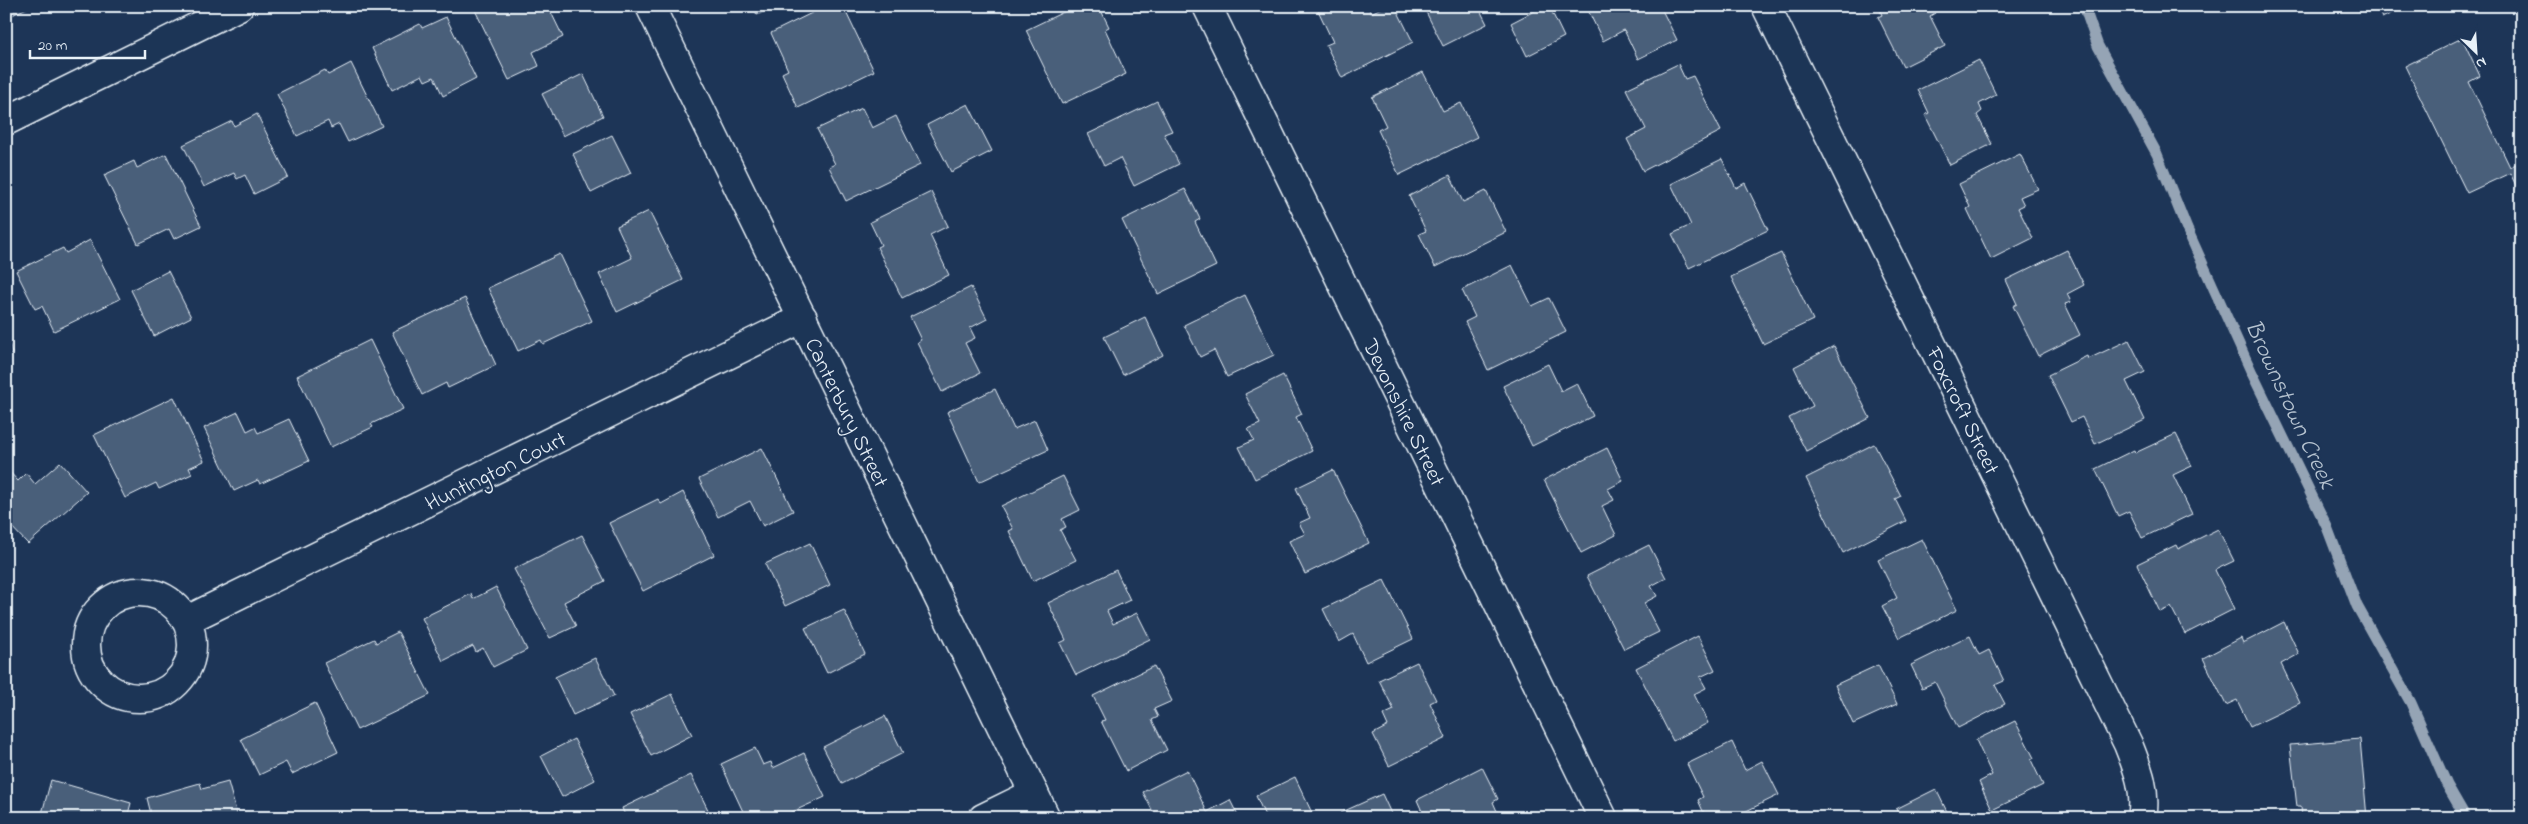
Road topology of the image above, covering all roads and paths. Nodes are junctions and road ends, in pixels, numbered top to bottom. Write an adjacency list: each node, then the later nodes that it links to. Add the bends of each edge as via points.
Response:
1 (240, 6): 5 (street)
2 (650, 6): 6 (street, Canterbury Street)
3 (1207, 6): 11 (street, Devonshire Street)
4 (1766, 6): 12 (street, Foxcroft Street, via 2128,744 2143,788)
5 (6, 121)
6 (803, 318): 7 (street, Huntington Court); 8 (street, Canterbury Street)
7 (187, 620)
8 (1034, 793): 9 (street); 10 (street, Canterbury Street)
9 (983, 818)
10 (1046, 818)
11 (1603, 818)
12 (2142, 818)

